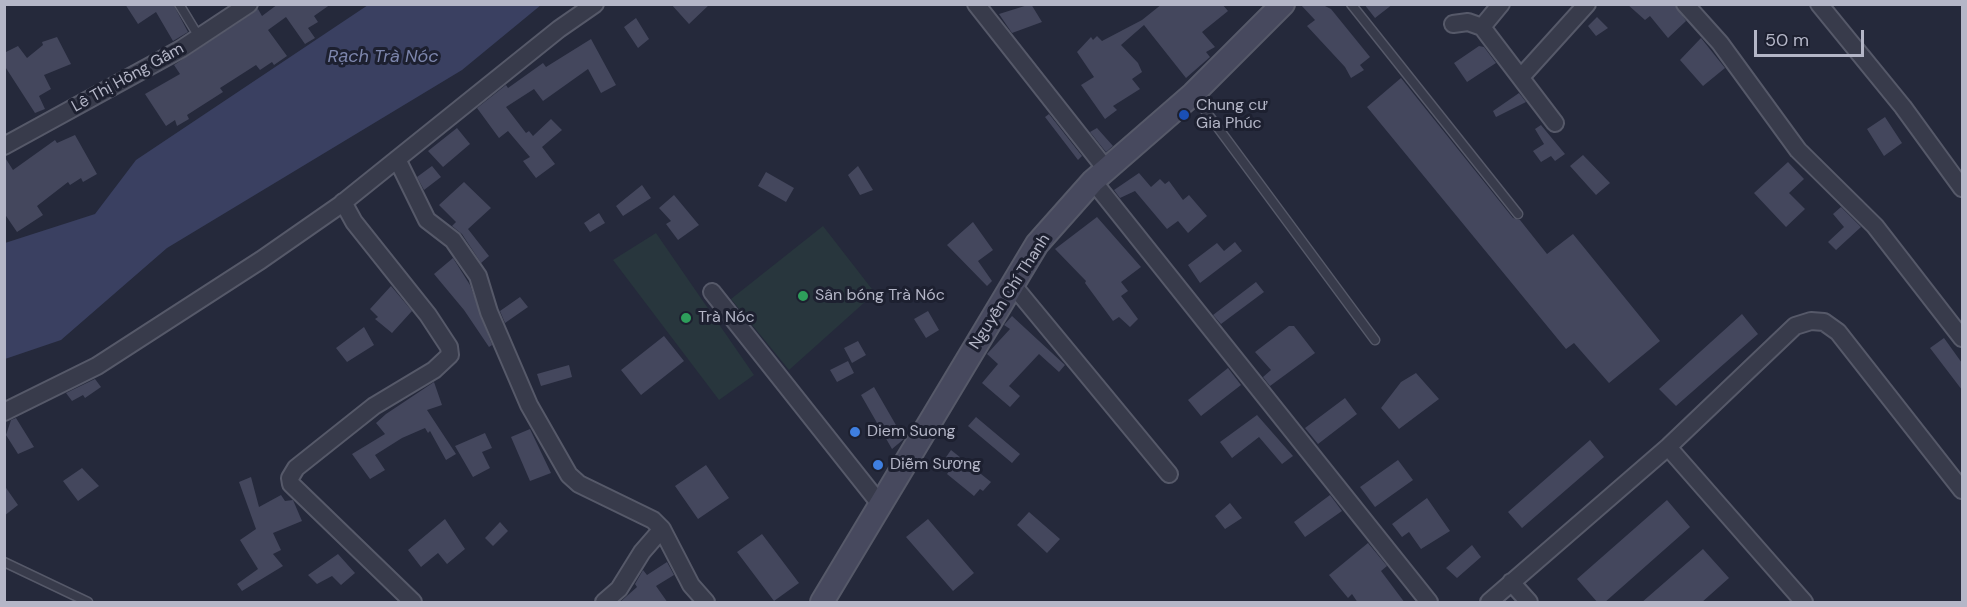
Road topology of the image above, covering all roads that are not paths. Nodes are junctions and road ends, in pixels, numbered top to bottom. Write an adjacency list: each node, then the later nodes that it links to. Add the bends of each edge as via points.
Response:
1 (179, 4): 13 (lane)
2 (249, 4): 13 (street, Lê Thị Hồng Gấm)
3 (595, 4): 18 (street)
4 (976, 4): 19 (street)
5 (1283, 4): 15 (main road, Nguyễn Chí Thanh)
6 (1351, 4): 22 (lane)
7 (1501, 4): 12 (street)
8 (1587, 4): 14 (street)
9 (1685, 4): 25 (street, via 1720,43 1798,150 1875,226)
10 (1819, 4): 20 (street, via 1903,106)
11 (1453, 24): 12 (street, via 1468,22)
12 (1482, 27): 14 (street)
13 (199, 37): 17 (street, Lê Thị Hồng Gấm)
14 (1521, 77): 16 (street)
15 (1193, 94): 19 (main road, Nguyễn Chí Thanh); 26 (lane)
16 (1555, 123)
17 (4, 146)
18 (397, 159): 21 (street); 32 (street, via 427,220 453,240 478,276 489,312 529,405 569,475 579,484 653,520)
19 (1099, 175): 23 (main road, Nguyễn Chí Thanh, via 1037,244); 40 (street)
20 (1962, 188)
21 (343, 202): 27 (street, via 97,366); 36 (street, via 354,222 428,315 450,355 440,366 375,406 296,468 291,484)
22 (1518, 214)
23 (1012, 284): 29 (street); 31 (main road, Nguyễn Chí Thanh)
24 (712, 292): 31 (street)
25 (1962, 338)
26 (1375, 340)
27 (4, 412)
28 (1668, 447): 30 (street, via 1795,326 1824,322 1838,332); 34 (street); 43 (street)
29 (1170, 474)
30 (1962, 490)
31 (880, 504): 39 (main road, Nguyễn Chí Thanh)
32 (662, 529): 37 (street, via 642,552 619,590); 38 (street, via 691,585)
33 (4, 562): 35 (lane)
34 (1511, 582): 41 (street); 42 (street)
35 (88, 603)
36 (413, 603)
37 (604, 603)
38 (706, 603)
39 (822, 603)
40 (1429, 603)
41 (1488, 603)
42 (1529, 603)
43 (1804, 603)

